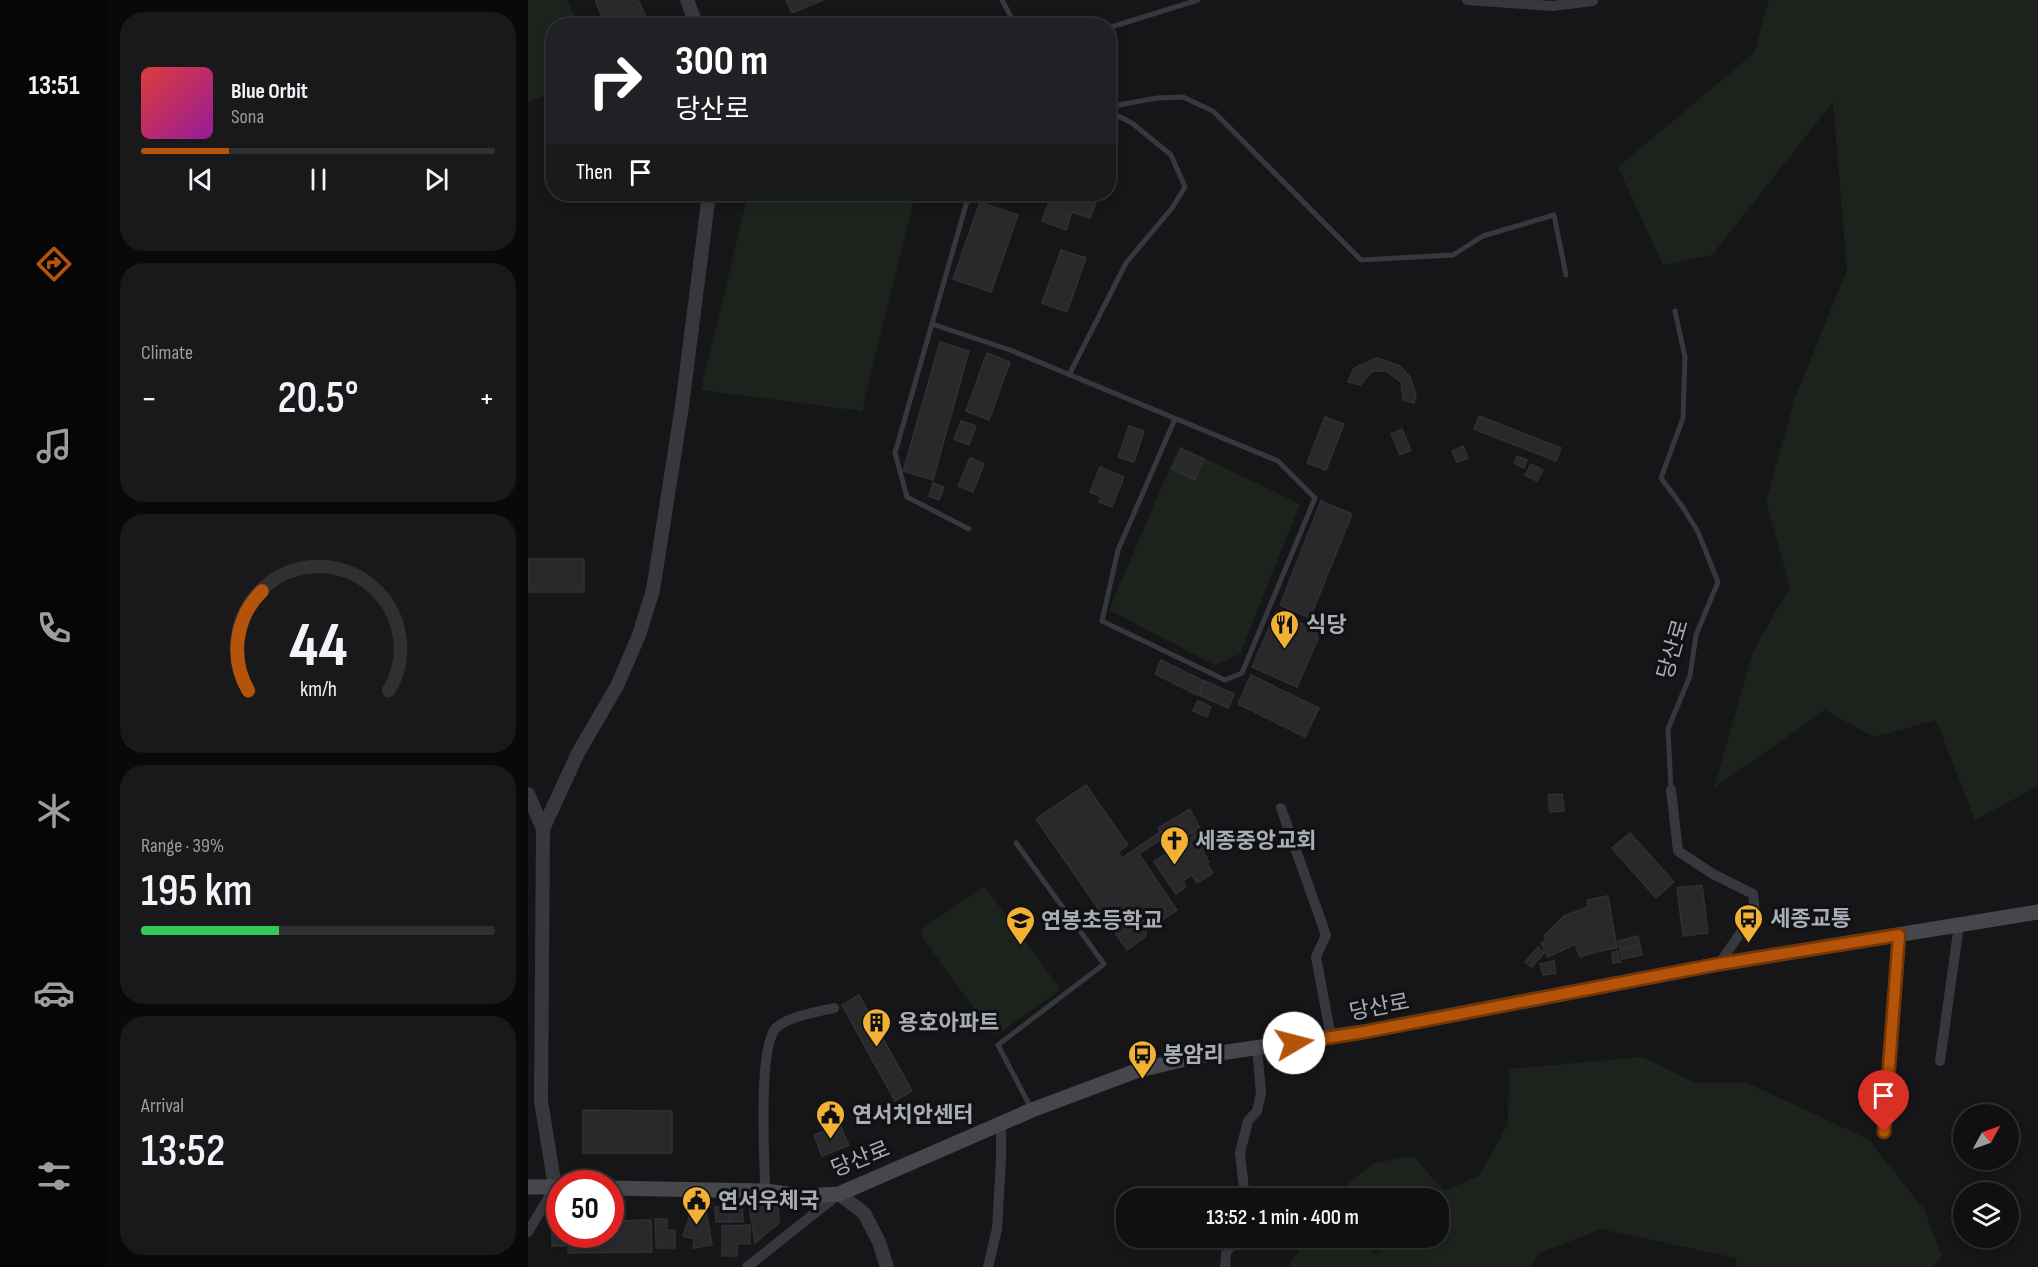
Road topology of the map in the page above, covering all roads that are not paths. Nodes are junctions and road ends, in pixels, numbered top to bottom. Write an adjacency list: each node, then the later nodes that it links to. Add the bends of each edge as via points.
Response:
1 (687, 0): 6 (street)
2 (1002, 0): 7 (lane)
3 (1198, 0): 8 (lane)
4 (1467, 0): 5 (street, via 1552,6)
5 (1593, 1)
6 (694, 18)
7 (1012, 18)
8 (1116, 26)
9 (1116, 107): 13 (lane, via 1157,98 1184,97 1213,111 1361,260 1454,255 1483,236 1554,215)
10 (1116, 114): 16 (lane, via 1171,155 1185,187 1126,263)
11 (708, 201): 22 (street, via 653,590 617,686 578,753)
12 (967, 201): 15 (lane)
13 (1566, 275)
14 (1675, 311): 19 (lane, 당산로, via 1685,357 1683,418 1661,478 1698,532 1718,582 1696,635 1690,676 1668,729)
15 (932, 324): 16 (lane); 18 (lane, via 895,453 907,497)
16 (1069, 375): 17 (lane)
17 (1175, 419): 17 (lane, via 1278,461 1315,498 1242,673 1225,680 1102,621 1118,550)
18 (969, 528)
19 (1671, 790): 27 (street, 당산로, via 1678,851 1753,894 1755,912)
20 (528, 794): 22 (street)
21 (1281, 808): 29 (street, 당산로, via 1326,935 1316,957)
22 (543, 829): 35 (street, via 541,1101)
23 (1016, 843): 32 (lane, via 1104,964 998,1045)
24 (2038, 912): 25 (main road, 당산로)
25 (1959, 925): 26 (main road, 당산로); 31 (street)
26 (1899, 935): 27 (main road, 당산로); 34 (street)
27 (1719, 964): 29 (main road, 당산로)
28 (834, 1008): 40 (street, via 800,1016 777,1027 768,1044 764,1081)
29 (1331, 1037): 30 (main road, 당산로)
30 (1257, 1048): 32 (main road, 당산로, via 1136,1071); 39 (street, via 1261,1093 1257,1111 1248,1121 1240,1153)
31 (1940, 1062)
32 (1032, 1110): 33 (main road, 당산로)
33 (1000, 1122): 41 (main road, 당산로); 47 (street, via 997,1229)
34 (1884, 1132)
35 (554, 1170)
36 (528, 1187): 37 (main road)
37 (546, 1187)
38 (624, 1188): 40 (main road, 당산로)
39 (1244, 1188)
40 (765, 1191): 41 (main road, 당산로, via 803,1196)
41 (839, 1194): 45 (street); 46 (street, via 864,1213)
42 (546, 1204): 43 (street)
43 (528, 1232)
44 (1229, 1248): 48 (street)
45 (747, 1267)
46 (887, 1267)
47 (988, 1267)
48 (1225, 1267)

